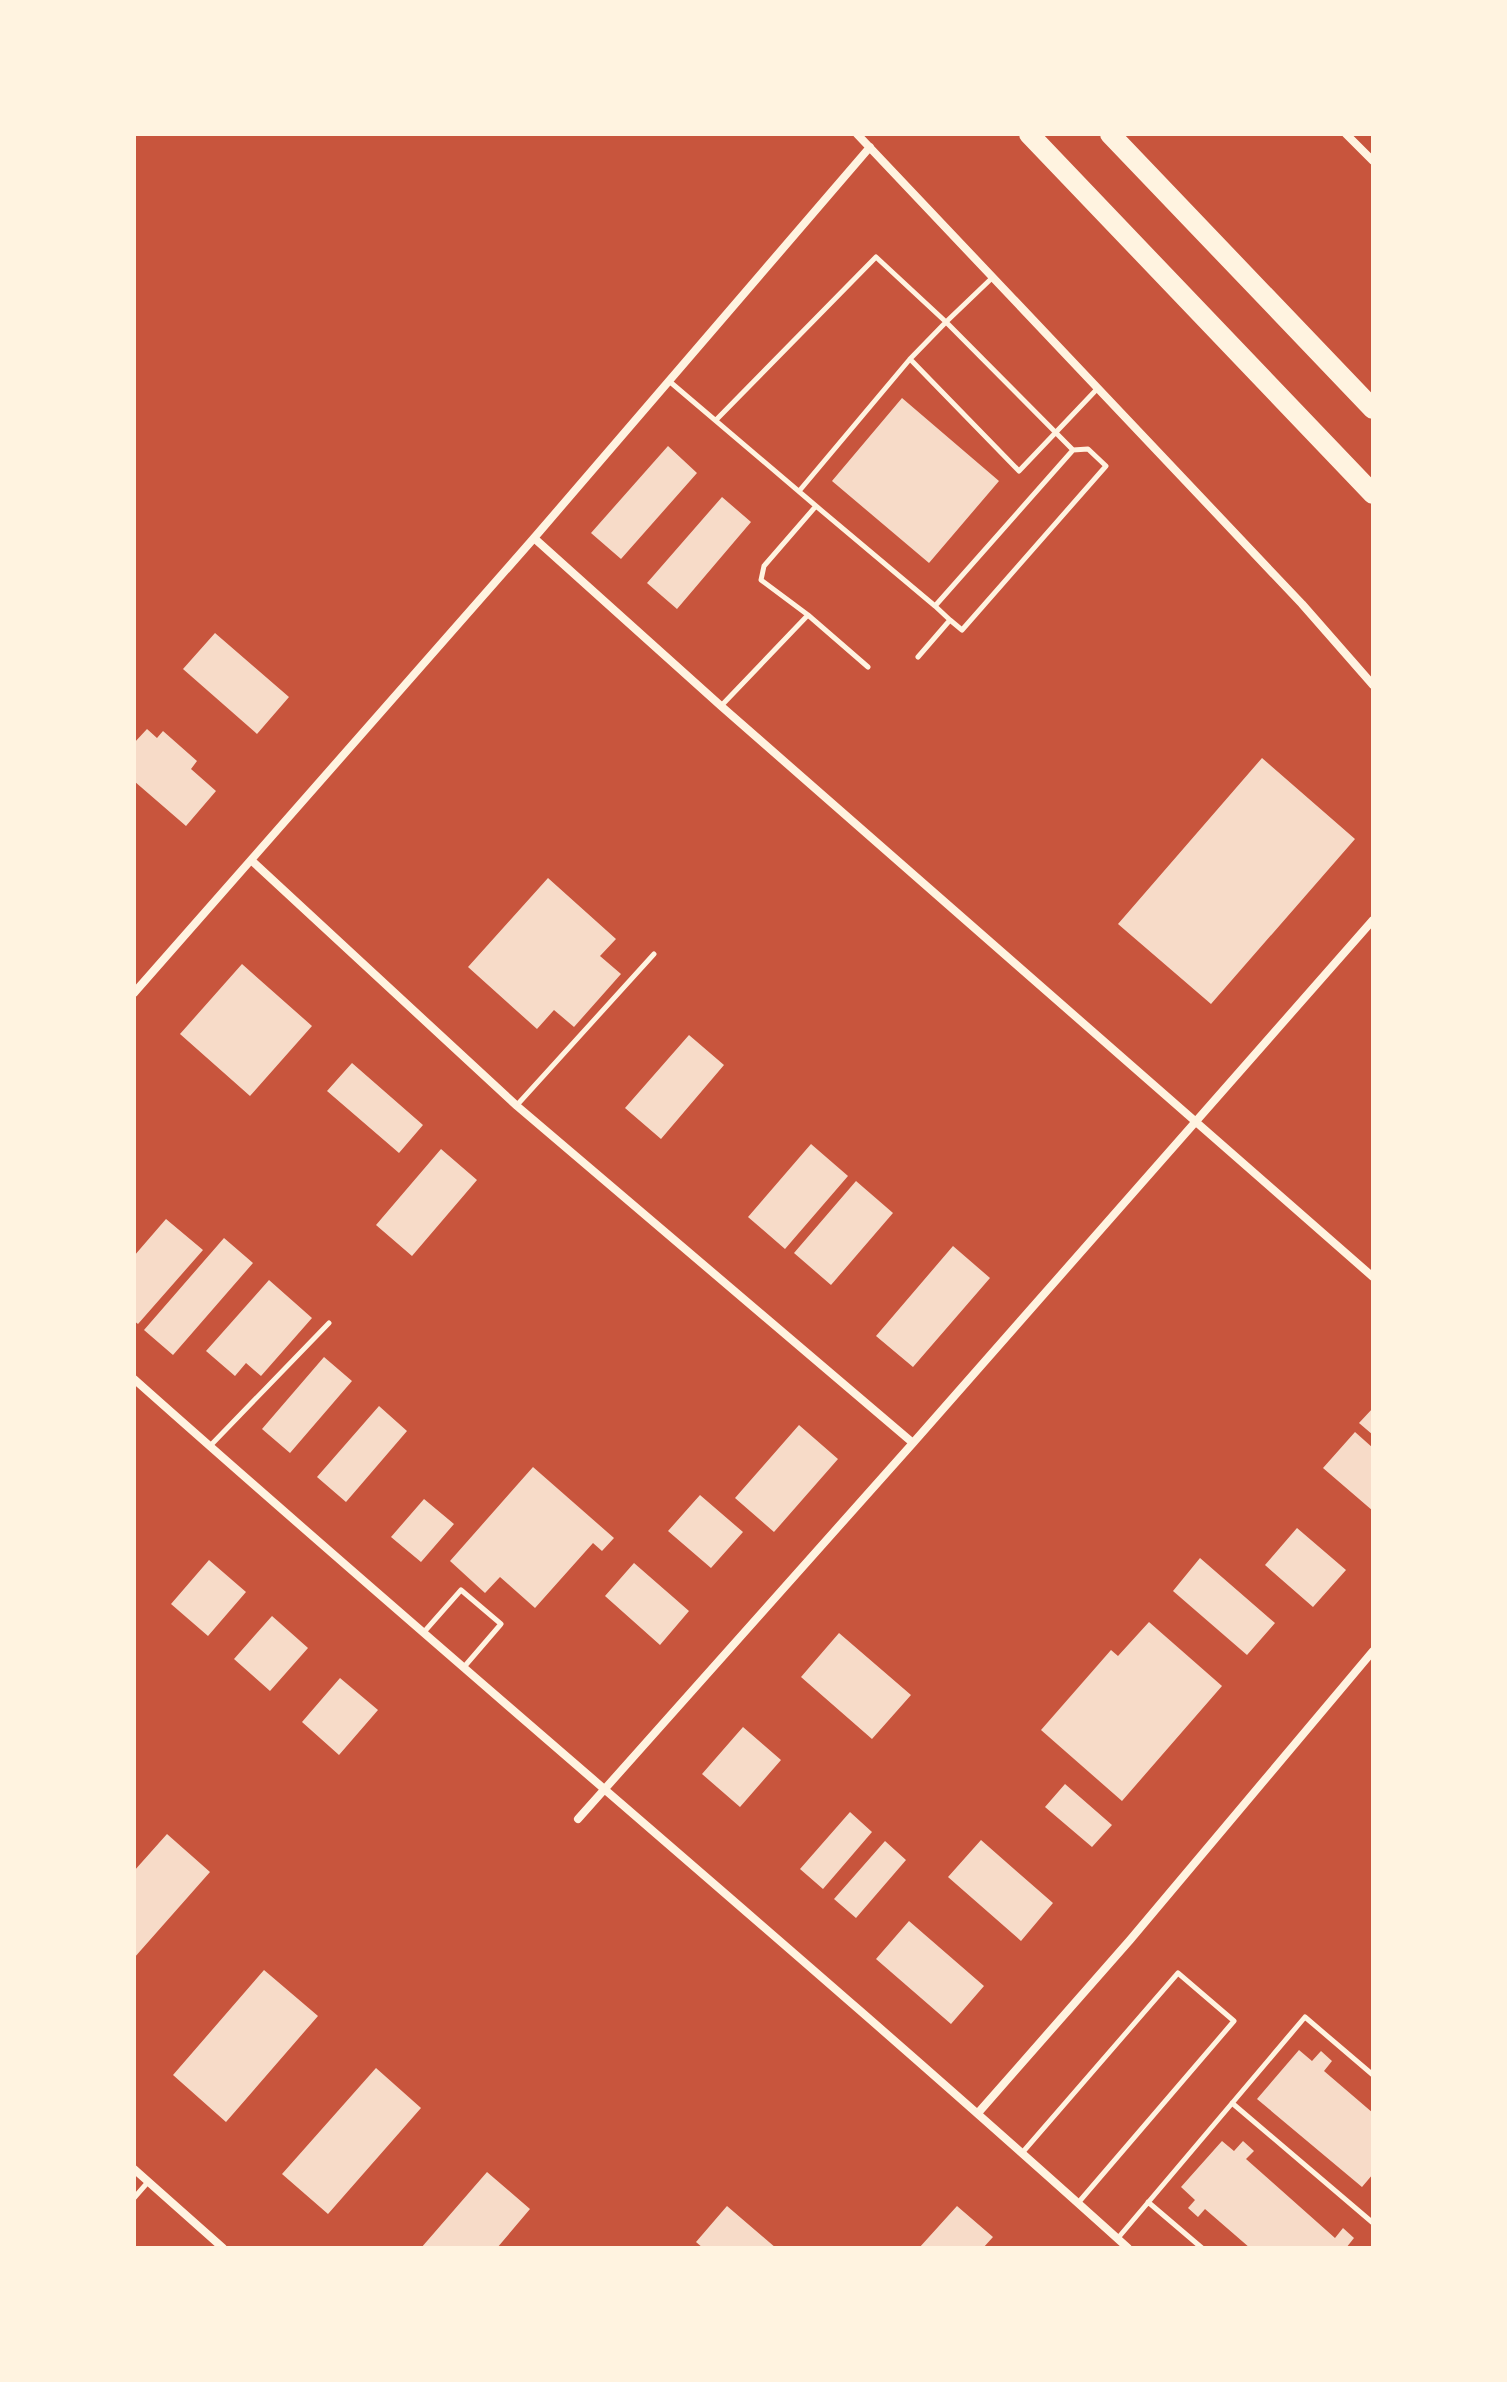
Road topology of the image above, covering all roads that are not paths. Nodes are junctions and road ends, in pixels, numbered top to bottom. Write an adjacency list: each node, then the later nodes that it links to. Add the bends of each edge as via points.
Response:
1 (857, 134): 5 (street)
2 (1029, 134): 17 (highway)
3 (1110, 134): 12 (highway)
4 (1346, 134): 6 (street)
5 (870, 147): 7 (street); 10 (street)
6 (1373, 161)
7 (993, 277): 8 (lane); 11 (street)
8 (946, 322): 9 (lane); 13 (lane, via 876,257); 14 (lane)
9 (910, 359): 14 (lane, via 1019,471); 16 (lane)
10 (669, 381): 13 (lane); 19 (street)
11 (1098, 388): 14 (lane); 25 (street)
12 (1372, 408)
13 (716, 420): 16 (lane)
14 (1055, 434): 15 (lane)
15 (1073, 450): 20 (lane); 22 (lane, via 1088,449 1106,466 962,630)
16 (800, 490): 18 (lane)
17 (1373, 494)
18 (816, 506): 20 (lane); 21 (lane, via 764,566 761,580)
19 (534, 538): 26 (street); 27 (street)
20 (935, 606): 22 (lane)
21 (808, 615): 24 (lane); 26 (lane)
22 (950, 620): 23 (lane)
23 (918, 657)
24 (868, 667)
25 (1373, 685)
26 (721, 706): 32 (street)
27 (251, 860): 30 (street); 31 (street)
28 (1373, 920): 32 (street)
29 (654, 954): 31 (lane)
30 (134, 993)
31 (517, 1106): 36 (street)
32 (1194, 1122): 33 (street); 36 (street)
33 (1373, 1277)
34 (329, 1323): 37 (lane)
35 (134, 1379): 37 (street)
36 (913, 1443): 41 (street)
37 (210, 1447): 38 (street)
38 (423, 1633): 40 (street); 40 (lane, via 461,1590 471,1598 501,1624)
39 (1373, 1651): 45 (street)
40 (463, 1667): 41 (street)
41 (604, 1789): 42 (street); 45 (street)
42 (578, 1819)
43 (1373, 2075): 44 (lane, via 1305,2017)
44 (1232, 2103): 50 (lane); 52 (lane)
45 (978, 2113): 46 (street)
46 (1022, 2153): 51 (street); 51 (lane, via 1178,1973 1234,2021)
47 (134, 2169): 48 (street)
48 (148, 2182): 49 (lane); 54 (street)
49 (134, 2198)
50 (1148, 2202): 53 (lane); 56 (lane)
51 (1078, 2203): 53 (street)
52 (1373, 2223)
53 (1118, 2238): 55 (street)
54 (223, 2248)
55 (1128, 2248)
56 (1202, 2248)

